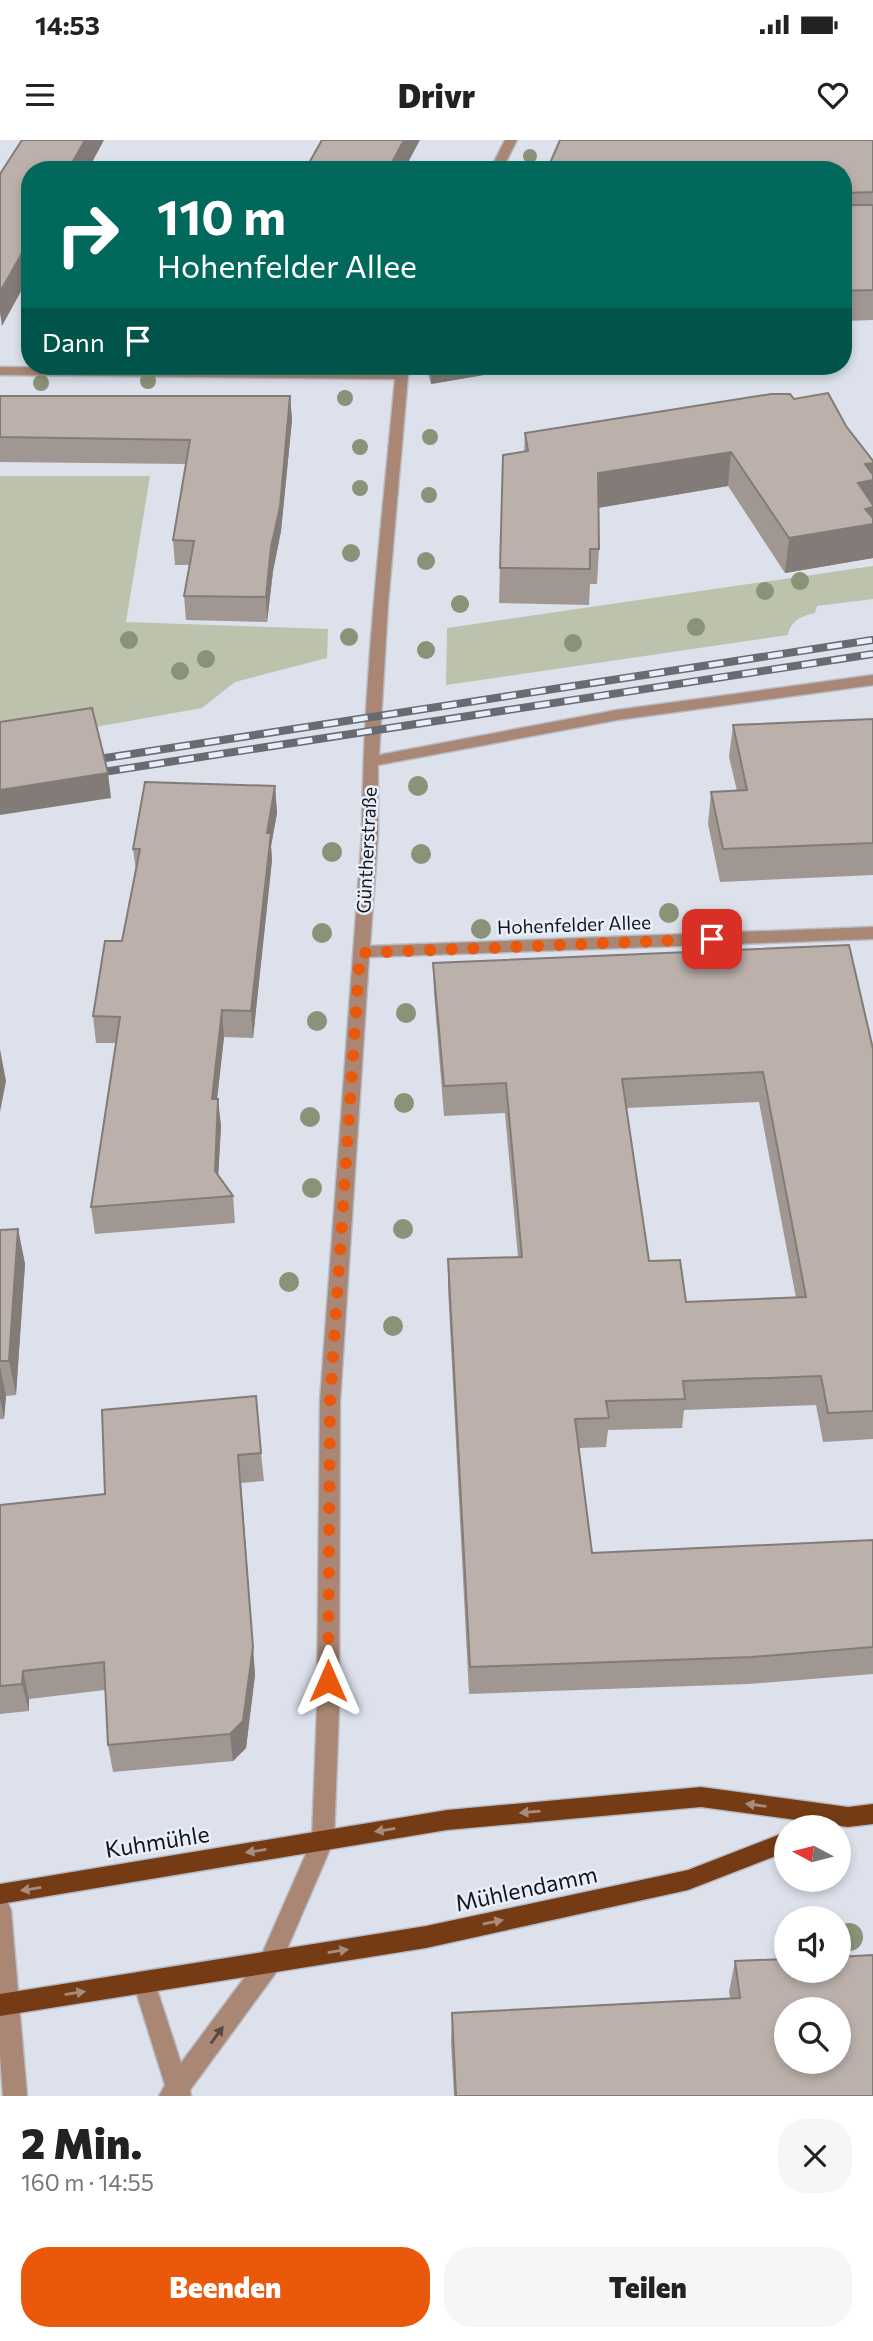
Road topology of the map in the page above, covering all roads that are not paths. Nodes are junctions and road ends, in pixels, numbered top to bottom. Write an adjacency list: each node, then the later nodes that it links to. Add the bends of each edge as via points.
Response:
1 (511, 140): 2 (street)
2 (500, 161)
3 (0, 371): 4 (street)
4 (21, 371)
5 (404, 375): 7 (street, Güntherstraße)
6 (873, 680): 7 (street, via 617,715)
7 (369, 762): 9 (street, Güntherstraße, via 370,833)
8 (873, 933): 9 (street, Hohenfelder Allee)
9 (360, 953): 13 (street, Güntherstraße, via 330,1401)
10 (873, 1814): 12 (main road)
11 (833, 1815): 13 (main road, one-way to 13, via 701,1797 447,1820)
12 (851, 1817)
13 (323, 1840): 15 (main road, Kuhmühle, one-way to 15); 17 (street)
14 (774, 1847): 17 (main road, Mühlendamm, one-way to 14, via 426,1937 688,1880)
15 (0, 1894)
16 (0, 1910): 19 (street)
17 (270, 1962): 18 (main road); 20 (street, one-way to 17)
18 (144, 1982): 19 (main road, one-way to 18); 20 (street)
19 (4, 2004): 21 (street)
20 (176, 2094)
21 (15, 2096)

